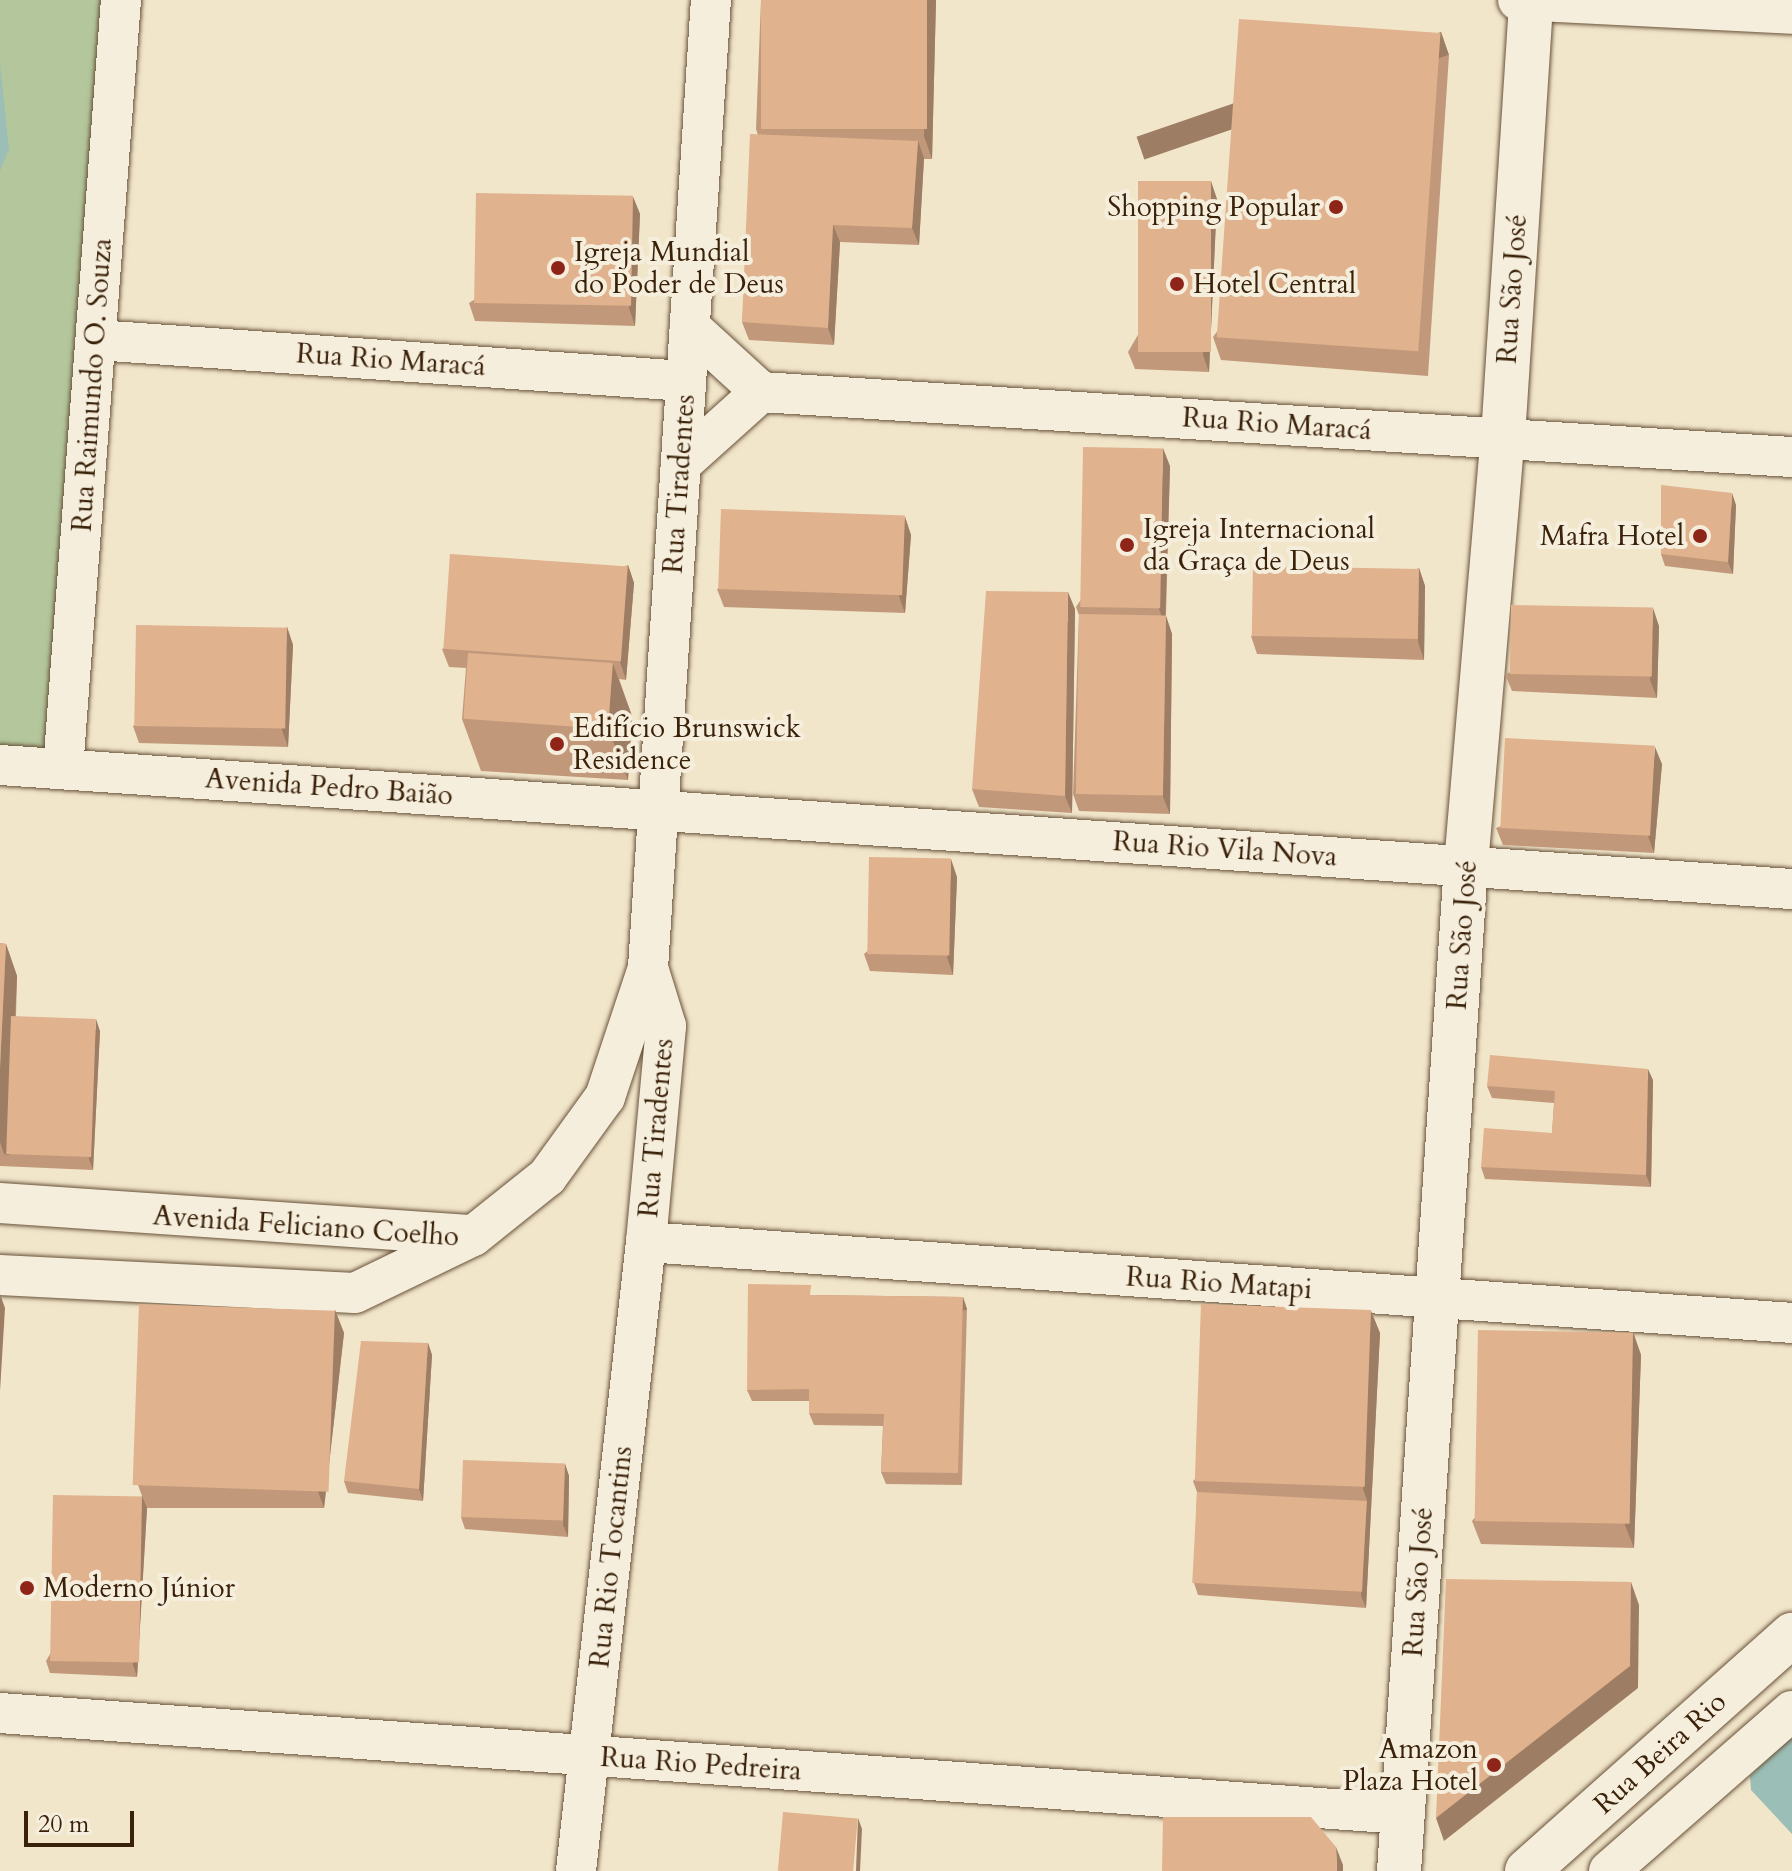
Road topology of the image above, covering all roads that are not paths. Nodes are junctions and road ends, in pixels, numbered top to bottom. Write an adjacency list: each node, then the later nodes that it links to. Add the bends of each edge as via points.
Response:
1 (121, 0): 7 (street, Rua Raimundo O. Souza)
2 (711, 0): 6 (street, Rua Tiradentes)
3 (1518, 0): 4 (street)
4 (1531, 0): 5 (street); 10 (main road, Rua São José)
5 (1792, 14)
6 (690, 327): 8 (street, Rua Tiradentes); 9 (street)
7 (96, 340): 8 (street, Rua Rio Maracá); 14 (street, Rua Raimundo O. Souza)
8 (686, 381): 12 (street, Rua Tiradentes)
9 (761, 392): 10 (street, Rua Rio Maracá); 12 (street)
10 (1503, 437): 11 (street, Rua Rio Maracá); 16 (main road, Rua São José)
11 (1792, 457)
12 (681, 464): 15 (street, Rua Tiradentes)
13 (0, 765): 14 (street, Avenida Pedro Baião)
14 (63, 769): 15 (street, Avenida Pedro Baião)
15 (657, 810): 16 (street, Rua Rio Vila Nova); 18 (street, Rua Tiradentes)
16 (1466, 865): 17 (street, Rua Rio Vila Nova); 23 (main road, Rua São José)
17 (1792, 889)
18 (648, 968): 20 (street, Rua Tiradentes, via 605,1097 547,1177); 21 (street, Rua Tiradentes, via 666,1026)
19 (0, 1203): 20 (street, Avenida Feliciano Coelho)
20 (473, 1236): 22 (street, Avenida Feliciano Coelho, via 355,1293)
21 (646, 1242): 23 (street, Rua Rio Matapi); 28 (street, Rua Rio Tocantins)
22 (0, 1275)
23 (1437, 1298): 24 (street, Rua Rio Matapi); 29 (main road, Rua São José)
24 (1792, 1323)
25 (1792, 1635): 32 (main road, Rua Beira Rio)
26 (1792, 1711): 33 (street)
27 (0, 1713): 28 (street, Rua Rio Pedreira)
28 (588, 1756): 29 (street, Rua Rio Pedreira); 30 (street, Rua Rio Tocantins)
29 (1403, 1814): 31 (main road, Rua São José)
30 (576, 1871)
31 (1399, 1871)
32 (1527, 1871)
33 (1609, 1871)

